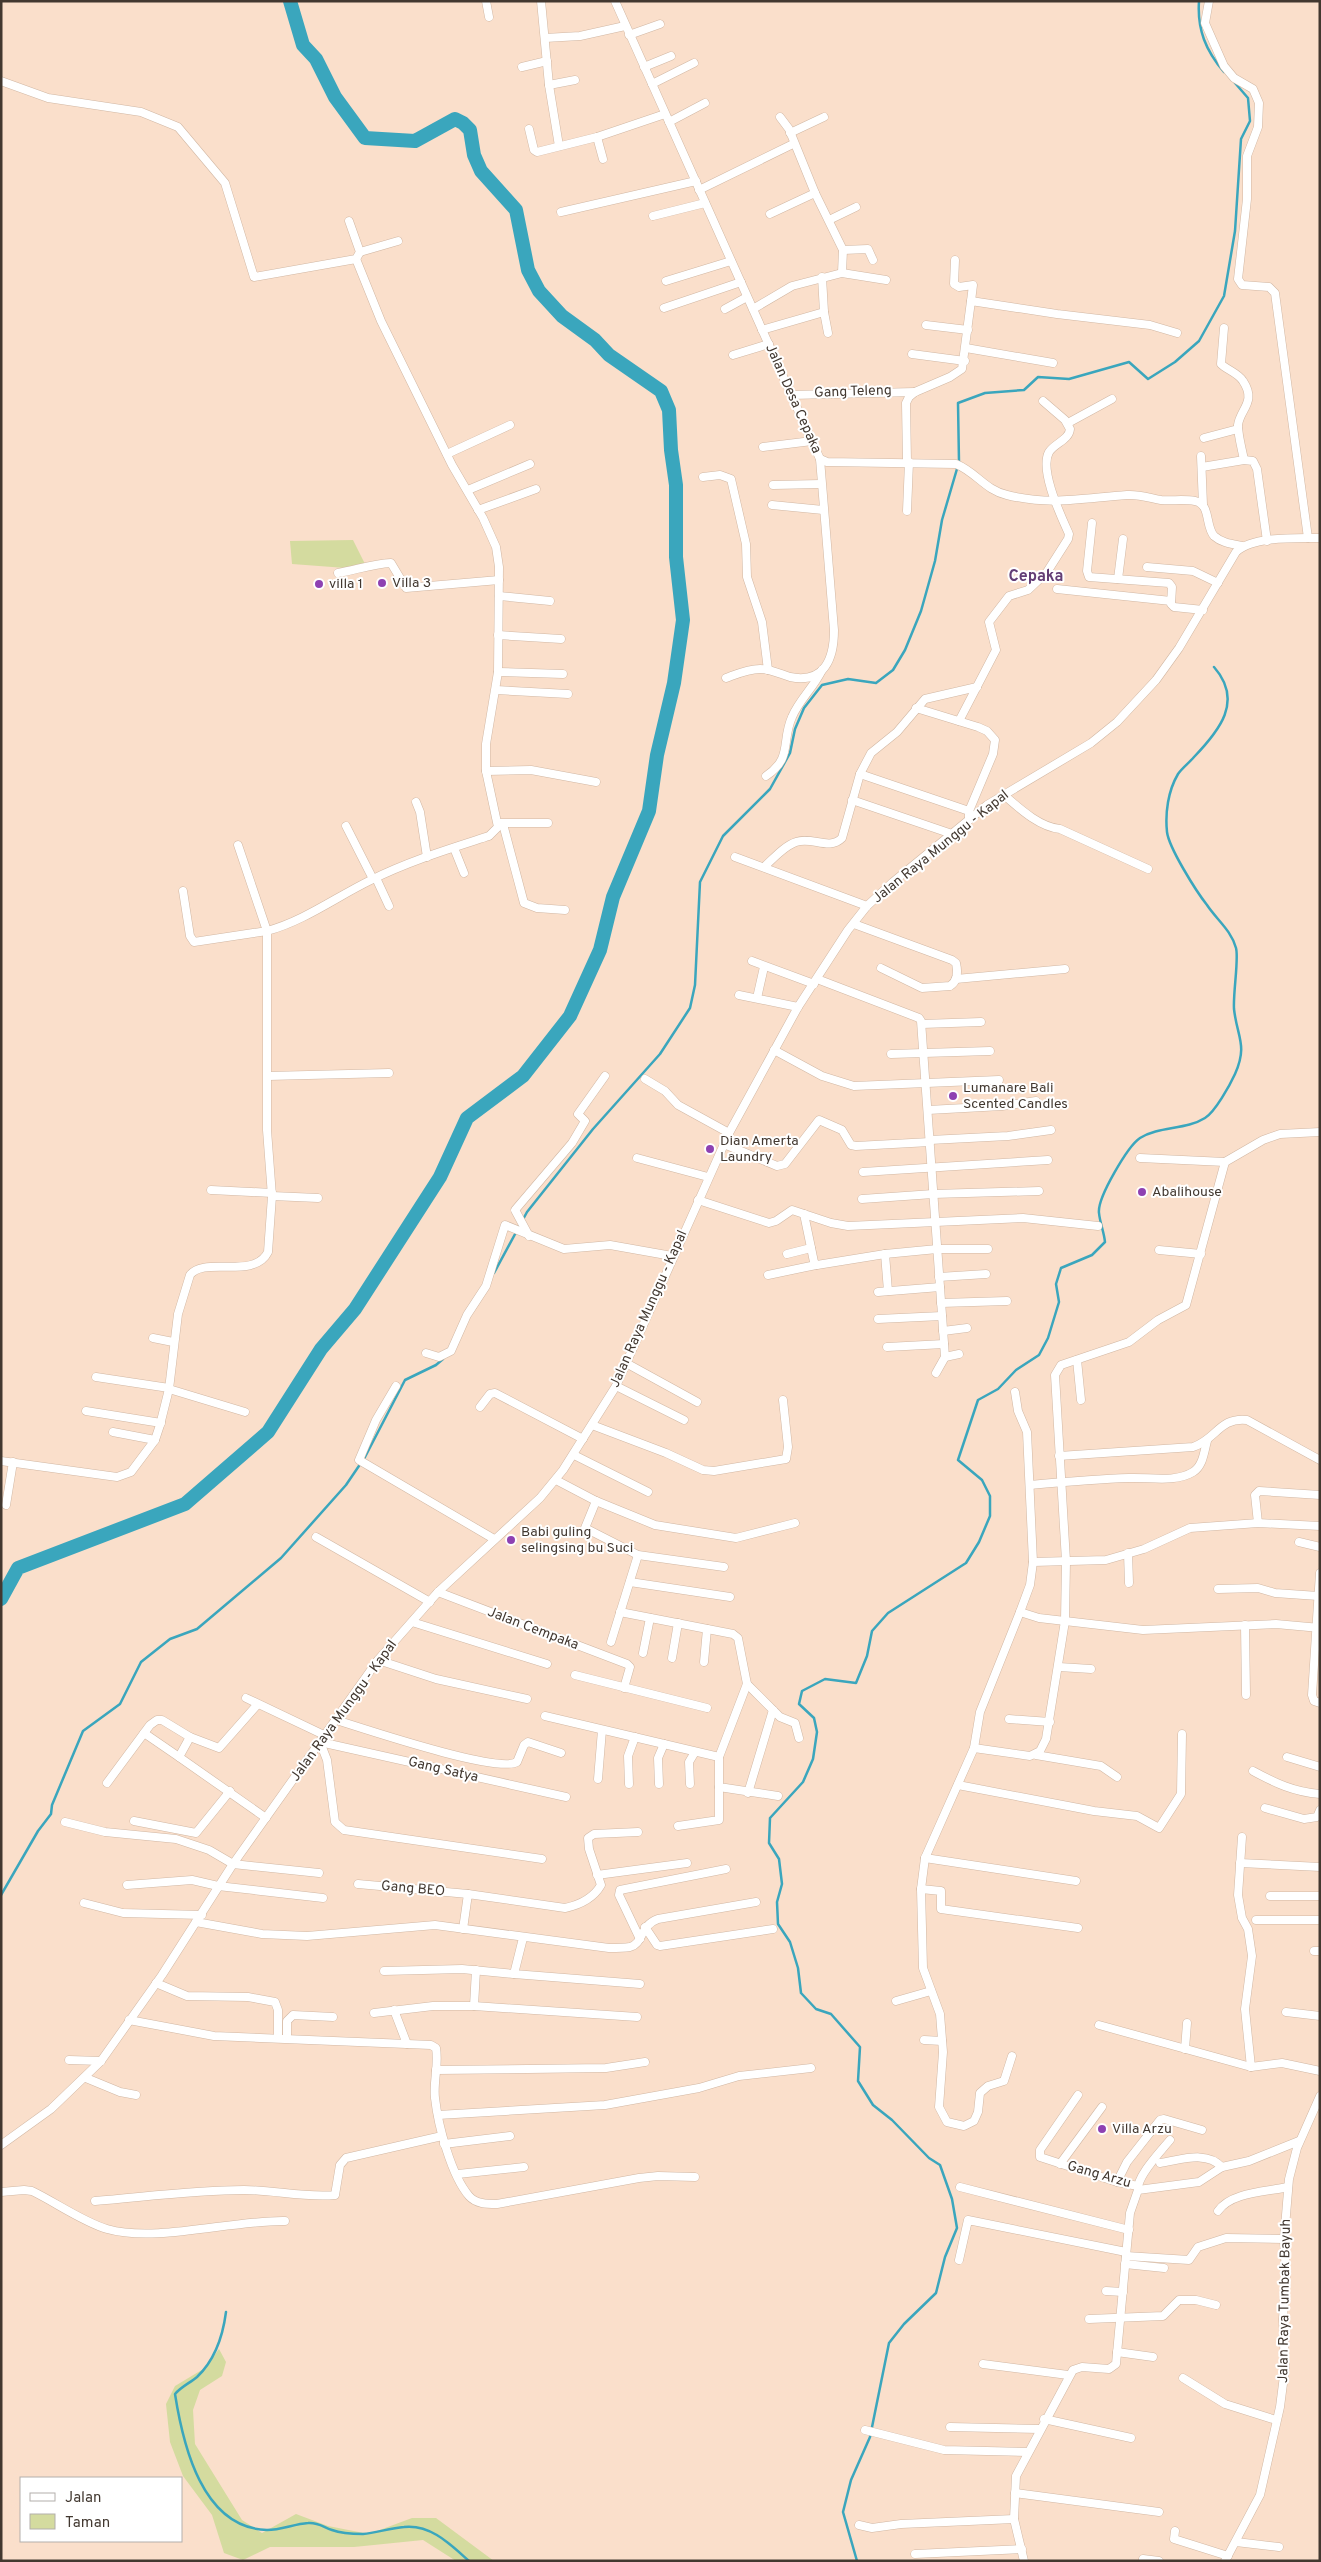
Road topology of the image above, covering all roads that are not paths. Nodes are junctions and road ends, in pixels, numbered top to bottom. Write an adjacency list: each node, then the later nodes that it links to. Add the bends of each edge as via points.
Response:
1 (486, 1): 5 (street)
2 (541, 1): 9 (street)
3 (615, 1): 7 (street, Jalan Desa Cepaka)
4 (1209, 1): 98 (street, via 1205,23 1224,66 1234,78 1253,89 1259,103 1258,127 1247,156 1245,223 1238,280 1242,285 1269,287 1275,293)
5 (489, 17)
6 (660, 24): 8 (street)
7 (625, 26): 8 (street, Jalan Desa Cepaka); 9 (street, via 580,36)
8 (629, 35): 13 (street, Jalan Desa Cepaka)
9 (545, 38): 11 (street)
10 (670, 56): 13 (street)
11 (547, 61): 14 (street); 17 (street)
12 (694, 63): 18 (street)
13 (644, 66): 18 (street, Jalan Desa Cepaka)
14 (522, 68)
15 (575, 80): 17 (street)
16 (1, 81): 42 (street, via 48,98 141,112 178,127 225,183 254,277)
17 (549, 84): 28 (street)
18 (652, 84): 20 (street, Jalan Desa Cepaka)
19 (705, 103): 23 (street)
20 (665, 114): 23 (street, Jalan Desa Cepaka); 26 (street)
21 (780, 117): 25 (street)
22 (824, 117): 25 (street)
23 (669, 122): 30 (street, Jalan Desa Cepaka)
24 (529, 129): 28 (street, via 535,151)
25 (790, 133): 27 (street)
26 (597, 137): 28 (street); 29 (street)
27 (793, 144): 31 (street); 32 (street)
28 (559, 146)
29 (603, 159)
30 (696, 181): 31 (street, Jalan Desa Cepaka); 35 (street)
31 (700, 190): 33 (street, Jalan Desa Cepaka)
32 (815, 194): 36 (street); 38 (street)
33 (705, 202): 37 (street); 45 (street, Jalan Desa Cepaka)
34 (856, 207): 38 (street)
35 (561, 212)
36 (770, 214)
37 (653, 216)
38 (829, 220): 41 (street)
39 (349, 221): 42 (street)
40 (398, 241): 42 (street)
41 (843, 250): 43 (street, via 868,249); 46 (street)
42 (358, 255): 79 (street, via 381,321)
43 (873, 260)
44 (955, 260): 52 (street, via 954,284 973,284)
45 (731, 261): 49 (street); 50 (street, Jalan Desa Cepaka)
46 (842, 273): 47 (street); 48 (street)
47 (822, 277): 55 (street, via 792,286); 56 (street)
48 (886, 280)
49 (666, 281)
50 (741, 282): 51 (street, Jalan Desa Cepaka); 53 (street)
51 (747, 297): 54 (street); 55 (street, Jalan Desa Cepaka)
52 (971, 301): 60 (street); 62 (street, via 1150,325)
53 (664, 308)
54 (725, 309)
55 (753, 309): 59 (street, Jalan Desa Cepaka)
56 (824, 312): 59 (street); 61 (street)
57 (926, 325): 60 (street)
58 (1224, 328): 75 (street, via 1221,364 1243,380 1248,398 1246,409 1239,417)
59 (762, 330): 63 (street, Jalan Desa Cepaka)
60 (968, 330): 64 (street)
61 (828, 333)
62 (1177, 333)
63 (769, 344): 66 (street); 70 (street, Jalan Desa Cepaka)
64 (966, 348): 67 (street); 68 (street)
65 (912, 354): 67 (street)
66 (733, 355)
67 (964, 361): 69 (street, via 957,374)
68 (1053, 363)
69 (915, 392): 70 (street, Gang Teleng); 83 (street, via 906,403)
70 (791, 395): 77 (street, Jalan Desa Cepaka)
71 (1112, 399): 73 (street)
72 (1044, 401): 73 (street)
73 (1068, 423): 91 (street, via 1070,432 1047,456 1049,481)
74 (510, 425): 79 (street)
75 (1238, 428): 76 (street); 82 (street)
76 (1204, 438)
77 (812, 442): 78 (street); 81 (street, Jalan Desa Cepaka)
78 (763, 447)
79 (447, 454): 90 (street)
80 (1201, 456): 85 (street)
81 (820, 459): 83 (street, Jalan Desa Cepaka, via 827,462); 87 (street)
82 (1244, 460): 85 (street); 101 (street, via 1251,460 1256,466)
83 (908, 462): 91 (street, Jalan Desa Cepaka, via 956,464 967,468 994,491 1040,501); 96 (street)
84 (530, 464): 90 (street)
85 (1202, 467): 93 (street)
86 (703, 478): 115 (street, via 720,475 731,479 746,544 747,576 762,622)
87 (821, 484): 88 (street); 95 (street)
88 (773, 485)
89 (536, 488): 94 (street)
90 (468, 490): 94 (street)
91 (1056, 501): 93 (street, Jalan Desa Cepaka, via 1133,495 1194,501); 120 (street, via 1068,539 1047,572 1028,590 1009,596 989,622 996,650)
92 (772, 505): 95 (street)
93 (1203, 505): 102 (street, via 1214,536 1222,542)
94 (478, 510): 106 (street, via 496,546)
95 (824, 510): 116 (street, via 834,647 830,661)
96 (907, 511)
97 (1092, 523): 105 (street, via 1087,575)
98 (1308, 538): 99 (street); 101 (street)
99 (1320, 538)
100 (1123, 539): 105 (street)
101 (1267, 541): 102 (street)
102 (1242, 546): 107 (street, Jalan Raya Munggu - Kapal)
103 (1147, 567): 107 (street, via 1193,571)
104 (338, 573): 106 (street, via 390,563 406,588)
105 (1118, 579): 111 (street, via 1169,583)
106 (498, 580): 109 (street)
107 (1218, 583): 112 (street, Jalan Raya Munggu - Kapal)
108 (1057, 589): 111 (street)
109 (499, 596): 110 (street); 113 (street)
110 (550, 600)
111 (1172, 601): 112 (street, via 1174,607)
112 (1203, 610): 129 (street, Jalan Raya Munggu - Kapal, via 1156,680 1117,722 1091,744)
113 (498, 635): 114 (street); 117 (street)
114 (561, 639)
115 (768, 670): 116 (street, via 796,678); 119 (street, via 756,669)
116 (822, 670): 127 (street, via 792,718 783,760)
117 (498, 672): 118 (street); 121 (street)
118 (563, 674)
119 (726, 678)
120 (977, 687): 123 (street, via 928,697); 124 (street)
121 (496, 690): 122 (street); 125 (street, via 486,744)
122 (568, 694)
123 (916, 708): 124 (street); 126 (street, via 897,732 871,754)
124 (960, 721): 132 (street, via 987,731 995,740 993,754)
125 (486, 771): 128 (street, via 531,770); 134 (street)
126 (860, 774): 130 (street); 132 (street)
127 (766, 776)
128 (596, 782)
129 (1004, 795): 133 (street, Jalan Raya Munggu - Kapal); 143 (street, via 1052,829 1060,829)
130 (852, 800): 137 (street); 142 (street, via 842,838 838,842 796,842)
131 (416, 802): 140 (street)
132 (969, 812): 133 (street)
133 (969, 820): 137 (street, Jalan Raya Munggu - Kapal)
134 (501, 823): 135 (street); 139 (street, via 489,836); 149 (street, via 524,903 537,908)
135 (548, 823)
136 (346, 826): 145 (street)
137 (952, 834): 148 (street, Jalan Raya Munggu - Kapal)
138 (238, 845): 151 (street)
139 (454, 848): 140 (street); 144 (street)
140 (427, 857): 145 (street)
141 (735, 857): 142 (street)
142 (764, 867): 148 (street)
143 (1148, 869)
144 (464, 873)
145 (374, 878): 147 (street); 151 (street, via 285,926)
146 (183, 891): 151 (street, via 190,936 196,943)
147 (389, 906)
148 (867, 906): 150 (street, Jalan Raya Munggu - Kapal)
149 (565, 910)
150 (854, 924): 156 (street, via 954,961); 157 (street, Jalan Raya Munggu - Kapal)
151 (267, 931): 168 (street)
152 (752, 961): 153 (street)
153 (764, 967): 157 (street); 159 (street)
154 (881, 968): 156 (street, via 922,988 947,988)
155 (1065, 969): 156 (street)
156 (956, 979)
157 (815, 981): 160 (street, Jalan Raya Munggu - Kapal); 161 (street, via 866,996)
158 (739, 995): 159 (street)
159 (757, 998): 160 (street)
160 (798, 1007): 163 (street, Jalan Raya Munggu - Kapal)
161 (921, 1022): 162 (street); 166 (street)
162 (981, 1022)
163 (774, 1050): 172 (street, via 841,1083 870,1086); 177 (street, Jalan Raya Munggu - Kapal)
164 (990, 1050): 166 (street)
165 (891, 1054): 166 (street)
166 (924, 1054): 172 (street)
167 (389, 1073): 168 (street)
168 (268, 1076): 190 (street, via 267,1130)
169 (604, 1076): 197 (street, via 578,1114 585,1121 572,1143 515,1210)
170 (645, 1078): 177 (street, via 678,1105)
171 (999, 1080): 172 (street)
172 (926, 1084): 174 (street)
173 (1036, 1100): 174 (street, via 1002,1106)
174 (928, 1110): 178 (street)
175 (1051, 1130): 178 (street)
176 (1320, 1132): 183 (street, via 1280,1134)
177 (729, 1133): 179 (street, Jalan Raya Munggu - Kapal)
178 (930, 1141): 179 (street, via 856,1146 851,1145 842,1130 820,1121 814,1124 785,1164 777,1166); 184 (street)
179 (724, 1144): 186 (street, Jalan Raya Munggu - Kapal)
180 (637, 1158): 186 (street)
181 (1140, 1158): 183 (street)
182 (1048, 1160): 184 (street)
183 (1225, 1162): 204 (street)
184 (932, 1168): 185 (street); 189 (street)
185 (863, 1172)
186 (708, 1177): 193 (street, Jalan Raya Munggu - Kapal)
187 (211, 1190): 190 (street)
188 (1040, 1191): 189 (street)
189 (933, 1194): 192 (street); 195 (street)
190 (272, 1195): 191 (street); 220 (street, via 266,1256 244,1266 194,1271 182,1297)
191 (318, 1198)
192 (862, 1199)
193 (698, 1200): 194 (street, via 769,1223 789,1210); 205 (street, Jalan Raya Munggu - Kapal)
194 (804, 1214): 195 (street, via 848,1226); 198 (street)
195 (935, 1221): 196 (street, via 1023,1218); 199 (street)
196 (1098, 1226)
197 (526, 1235): 205 (street, via 564,1250 610,1245); 223 (street, via 504,1227 486,1286 467,1315 451,1351 439,1357)
198 (811, 1248): 202 (street); 206 (street)
199 (937, 1249): 200 (street); 203 (street); 209 (street)
200 (988, 1249)
201 (1159, 1250): 204 (street)
202 (787, 1254)
203 (885, 1254): 206 (street); 211 (street)
204 (1201, 1254): 226 (street, via 1186,1305 1158,1320 1129,1342)
205 (672, 1256): 227 (street, Jalan Raya Munggu - Kapal)
206 (816, 1265): 208 (street)
207 (986, 1274): 209 (street)
208 (768, 1275)
209 (939, 1277): 210 (street)
210 (940, 1287): 211 (street); 214 (street)
211 (888, 1291): 212 (street)
212 (878, 1292)
213 (1008, 1301): 214 (street)
214 (941, 1303): 215 (street)
215 (942, 1316): 216 (street); 218 (street)
216 (878, 1319)
217 (967, 1328): 218 (street)
218 (943, 1331): 221 (street)
219 (153, 1338): 220 (street)
220 (173, 1342): 232 (street)
221 (944, 1344): 222 (street); 225 (street)
222 (887, 1347)
223 (426, 1352)
224 (959, 1354): 225 (street)
225 (945, 1357): 228 (street)
226 (1078, 1360): 235 (street); 248 (street, via 1061,1365 1055,1374)
227 (626, 1363): 231 (street, Jalan Raya Munggu - Kapal); 236 (street)
228 (936, 1373)
229 (96, 1377): 232 (street)
230 (396, 1386): 263 (street, via 376,1420 359,1460)
231 (616, 1386): 240 (street); 242 (street, Jalan Raya Munggu - Kapal)
232 (169, 1389): 239 (street); 241 (street)
233 (1015, 1392): 254 (street, via 1018,1411 1027,1432)
234 (783, 1400): 242 (street, via 788,1447 786,1459 714,1471 703,1470)
235 (1081, 1400)
236 (697, 1402)
237 (480, 1407): 244 (street, via 490,1394 495,1393)
238 (86, 1411): 241 (street)
239 (245, 1412)
240 (684, 1420)
241 (161, 1423): 245 (street)
242 (592, 1425): 244 (street, Jalan Raya Munggu - Kapal)
243 (113, 1432): 245 (street)
244 (583, 1439): 247 (street, Jalan Raya Munggu - Kapal)
245 (155, 1440): 251 (street, via 131,1472 122,1477)
246 (1206, 1442): 248 (street, via 1193,1447); 249 (street, via 1228,1420 1247,1420); 253 (street, via 1199,1465 1187,1475)
247 (574, 1455): 252 (street, Jalan Raya Munggu - Kapal); 255 (street)
248 (1059, 1456): 253 (street)
249 (1318, 1456)
250 (1, 1461): 251 (street)
251 (13, 1462): 258 (street)
252 (556, 1480): 257 (street); 263 (street, Jalan Raya Munggu - Kapal)
253 (1062, 1482): 254 (street); 268 (street)
254 (1030, 1485): 269 (street)
255 (648, 1492)
256 (1320, 1496): 260 (street, via 1259,1490 1255,1495)
257 (596, 1501): 259 (street, via 655,1525 736,1538); 267 (street, via 585,1528)
258 (6, 1505)
259 (795, 1523)
260 (1258, 1523): 261 (street); 266 (street, via 1190,1528 1144,1550)
261 (1320, 1526)
262 (316, 1537): 278 (street)
263 (494, 1539): 275 (street, Jalan Raya Munggu - Kapal)
264 (1299, 1542): 265 (street)
265 (1320, 1547)
266 (1128, 1553): 268 (street, via 1106,1560); 273 (street)
267 (638, 1555): 270 (street); 272 (street)
268 (1066, 1561): 269 (street); 282 (street)
269 (1033, 1562): 280 (street, via 1030,1585)
270 (724, 1568)
271 (1320, 1573): 276 (street)
272 (630, 1582): 277 (street); 279 (street)
273 (1129, 1584)
274 (1218, 1589): 276 (street, via 1258,1588)
275 (438, 1592): 278 (street, Jalan Raya Munggu - Kapal); 298 (street, Jalan Cempaka, via 629,1665)
276 (1318, 1596): 286 (street)
277 (730, 1597)
278 (430, 1602): 283 (street, Jalan Raya Munggu - Kapal)
279 (620, 1612): 281 (street); 288 (street)
280 (1020, 1612): 282 (street); 318 (street, via 980,1712)
281 (650, 1618): 284 (street); 289 (street)
282 (1064, 1621): 285 (street, via 1143,1630); 294 (street)
283 (412, 1622): 291 (street, Jalan Raya Munggu - Kapal); 293 (street)
284 (678, 1623): 287 (street); 290 (street)
285 (1245, 1625): 286 (street); 299 (street)
286 (1318, 1628): 302 (street, via 1313,1698)
287 (707, 1629): 292 (street); 297 (street, via 738,1638)
288 (611, 1642)
289 (643, 1653)
290 (672, 1658)
291 (378, 1660): 301 (street, via 436,1679); 308 (street, Jalan Raya Munggu - Kapal)
292 (704, 1662)
293 (547, 1664)
294 (1059, 1667): 295 (street); 309 (street)
295 (1090, 1669)
296 (575, 1675): 298 (street)
297 (747, 1684): 305 (street); 323 (street)
298 (624, 1688): 304 (street)
299 (1246, 1695)
300 (246, 1698): 303 (street, Gang Satya)
301 (527, 1700)
302 (1320, 1703)
303 (258, 1705): 313 (street, via 219,1748); 316 (street, Gang Satya)
304 (707, 1708)
305 (773, 1710): 315 (street, via 795,1724); 336 (street)
306 (545, 1716): 310 (street)
307 (1009, 1719): 309 (street)
308 (336, 1720): 316 (street, Jalan Raya Munggu - Kapal); 320 (street, via 438,1752 500,1764 516,1762 528,1742)
309 (1050, 1722): 321 (street, via 1043,1747)
310 (602, 1730): 314 (street); 328 (street)
311 (144, 1733): 313 (street, via 159,1720); 322 (street); 329 (street)
312 (1182, 1734): 333 (street, via 1181,1794 1159,1828 1137,1816 1094,1811)
313 (190, 1737): 322 (street)
314 (635, 1737): 317 (street); 330 (street, via 628,1756)
315 (799, 1738)
316 (322, 1739): 339 (street, Gang Satya); 342 (street, Jalan Raya Munggu - Kapal); 349 (street, via 334,1817 344,1830)
317 (664, 1744): 319 (street); 331 (street, via 658,1758)
318 (974, 1748): 321 (street); 333 (street)
319 (695, 1752): 323 (street); 332 (street, via 689,1762)
320 (561, 1753)
321 (1036, 1755): 327 (street, via 1101,1766)
322 (179, 1757): 335 (street)
323 (719, 1757): 334 (street)
324 (1287, 1757): 325 (street)
325 (1320, 1767)
326 (1253, 1771): 337 (street, via 1301,1793)
327 (1117, 1777)
328 (598, 1779)
329 (107, 1783)
330 (629, 1784)
331 (659, 1784)
332 (690, 1784)
333 (958, 1784): 348 (street)
334 (719, 1787): 336 (street); 345 (street, via 719,1820)
335 (230, 1791): 342 (street); 343 (street, via 196,1833)
336 (748, 1793): 338 (street)
337 (1320, 1794)
338 (778, 1796)
339 (566, 1797)
340 (1265, 1808): 341 (street, via 1304,1819 1317,1818)
341 (1320, 1810)
342 (266, 1818): 352 (street, Jalan Raya Munggu - Kapal)
343 (134, 1821)
344 (65, 1822): 352 (street, via 105,1832 176,1839 210,1850)
345 (678, 1826)
346 (638, 1832): 356 (street, via 588,1838)
347 (1242, 1837): 350 (street)
348 (925, 1858): 357 (street); 361 (street)
349 (542, 1859)
350 (1240, 1862): 353 (street); 405 (street, via 1239,1909 1248,1929 1252,1956 1245,2009)
351 (687, 1863): 356 (street)
352 (233, 1864): 355 (street); 360 (street, Jalan Raya Munggu - Kapal)
353 (1320, 1867)
354 (726, 1869): 377 (street, via 620,1890)
355 (319, 1873)
356 (597, 1875): 362 (street, Gang BEO, via 601,1885 591,1897 576,1906 564,1908)
357 (1076, 1881)
358 (358, 1884): 362 (street, Gang BEO)
359 (127, 1885): 360 (street, via 192,1880)
360 (218, 1886): 365 (street); 368 (street, Jalan Raya Munggu - Kapal)
361 (922, 1889): 373 (street, via 941,1891 941,1908); 383 (street, via 923,1968)
362 (468, 1894): 374 (street)
363 (1270, 1896): 364 (street)
364 (1320, 1896)
365 (324, 1898)
366 (756, 1902): 372 (street, via 658,1919)
367 (84, 1903): 368 (street, via 123,1913)
368 (202, 1915): 371 (street, Jalan Raya Munggu - Kapal)
369 (1256, 1920): 370 (street)
370 (1320, 1920)
371 (196, 1922): 374 (street, via 262,1934 307,1936 435,1925); 381 (street, Jalan Raya Munggu - Kapal)
372 (645, 1927): 375 (street, via 660,1946); 377 (street)
373 (1078, 1928)
374 (463, 1929): 376 (street)
375 (773, 1929)
376 (523, 1938): 377 (street, via 609,1948 630,1946); 380 (street)
377 (640, 1939)
378 (476, 1970): 379 (street); 380 (street); 385 (street)
379 (384, 1971)
380 (514, 1974): 382 (street)
381 (156, 1984): 392 (street, Jalan Raya Munggu - Kapal); 395 (street, via 187,1996 248,1997 275,2002)
382 (640, 1984)
383 (931, 1991): 384 (street); 398 (street, via 940,2014)
384 (896, 2001)
385 (474, 2006): 386 (street); 389 (street)
386 (394, 2010): 388 (street); 399 (street)
387 (1286, 2012): 390 (street)
388 (374, 2013)
389 (637, 2016)
390 (1320, 2016)
391 (333, 2017): 396 (street, via 293,2015 287,2021)
392 (129, 2020): 395 (street, via 214,2036); 403 (street, Jalan Raya Munggu - Kapal)
393 (1187, 2023): 400 (street)
394 (1099, 2024): 400 (street)
395 (278, 2038): 396 (street)
396 (286, 2038): 399 (street)
397 (924, 2040): 398 (street)
398 (942, 2040): 401 (street, via 940,2111 946,2122 953,2124 964,2126 974,2121 980,2092 1004,2081)
399 (407, 2044): 407 (street, via 434,2046)
400 (1185, 2049): 405 (street)
401 (1012, 2056)
402 (69, 2060): 403 (street)
403 (101, 2062): 409 (street, Jalan Raya Munggu - Kapal)
404 (645, 2062): 407 (street, via 606,2068)
405 (1251, 2067): 408 (street, via 1282,2063)
406 (811, 2068): 414 (street, via 739,2076 665,2096 605,2105)
407 (436, 2070): 414 (street)
408 (1320, 2071)
409 (86, 2078): 410 (street); 421 (street, Jalan Raya Munggu - Kapal)
410 (136, 2095)
411 (1078, 2095): 423 (street, Gang Arzu, via 1039,2154)
412 (1320, 2096): 419 (street, Jalan Raya Tumbak Bayuh)
413 (1102, 2107): 423 (street, Gang Arzu)
414 (438, 2115): 416 (street)
415 (1202, 2130): 428 (street, via 1161,2119 1127,2162)
416 (442, 2136): 420 (street); 433 (street, via 346,2158 340,2165 335,2195 320,2197 242,2190)
417 (510, 2136): 420 (street)
418 (1170, 2140): 431 (street)
419 (1299, 2141): 425 (street, via 1249,2161); 429 (street, Jalan Raya Tumbak Bayuh)
420 (444, 2144): 426 (street)
421 (1, 2145)
422 (1160, 2163): 425 (street, via 1205,2156)
423 (1060, 2164): 428 (street, Gang Arzu)
424 (524, 2167): 426 (street)
425 (1222, 2167): 431 (street, Gang Arzu, via 1199,2182)
426 (458, 2174): 427 (street, via 469,2197 485,2204 658,2176)
427 (695, 2177)
428 (1117, 2182): 431 (street, Gang Arzu)
429 (1288, 2187): 434 (street, via 1233,2199 1223,2203); 437 (street, Jalan Raya Tumbak Bayuh)
430 (960, 2188): 436 (street)
431 (1138, 2188): 436 (street, via 1130,2213)
432 (1, 2192): 435 (street, via 32,2191 105,2229 124,2232)
433 (95, 2201)
434 (1218, 2211)
435 (285, 2221)
436 (1129, 2230): 438 (street)
437 (1284, 2240): 438 (street, via 1226,2238 1198,2247 1189,2260); 452 (street, Jalan Raya Tumbak Bayuh, via 1285,2368)
438 (1126, 2257): 439 (street, via 968,2220); 440 (street); 442 (street)
439 (959, 2260)
440 (1164, 2268)
441 (1106, 2291): 442 (street)
442 (1123, 2292): 444 (street)
443 (1216, 2305): 444 (street, via 1179,2300 1163,2316)
444 (1121, 2318): 445 (street); 446 (street)
445 (1090, 2319)
446 (1118, 2352): 447 (street); 449 (street, via 1116,2364 1109,2369 1082,2367)
447 (1153, 2357)
448 (983, 2364): 449 (street)
449 (1068, 2375): 451 (street)
450 (1184, 2378): 452 (street, via 1225,2404)
451 (1044, 2419): 454 (street); 456 (street)
452 (1276, 2420): 463 (street, Jalan Raya Tumbak Bayuh, via 1260,2495)
453 (950, 2427): 454 (street)
454 (1039, 2429): 457 (street)
455 (866, 2430): 457 (street, via 944,2450)
456 (1132, 2438)
457 (1028, 2452): 458 (street, via 1016,2476)
458 (1015, 2493): 459 (street); 460 (street)
459 (1159, 2512)
460 (1014, 2520): 461 (street, via 872,2528); 465 (street)
461 (859, 2525)
462 (1175, 2530): 467 (street, via 1174,2539)
463 (1236, 2542): 464 (street); 467 (street, Jalan Raya Tumbak Bayuh)
464 (1279, 2547)
465 (1022, 2549): 466 (street); 469 (street)
466 (914, 2554)
467 (1226, 2558)
468 (1143, 2559): 470 (street)
469 (1024, 2561)
470 (1159, 2561)

